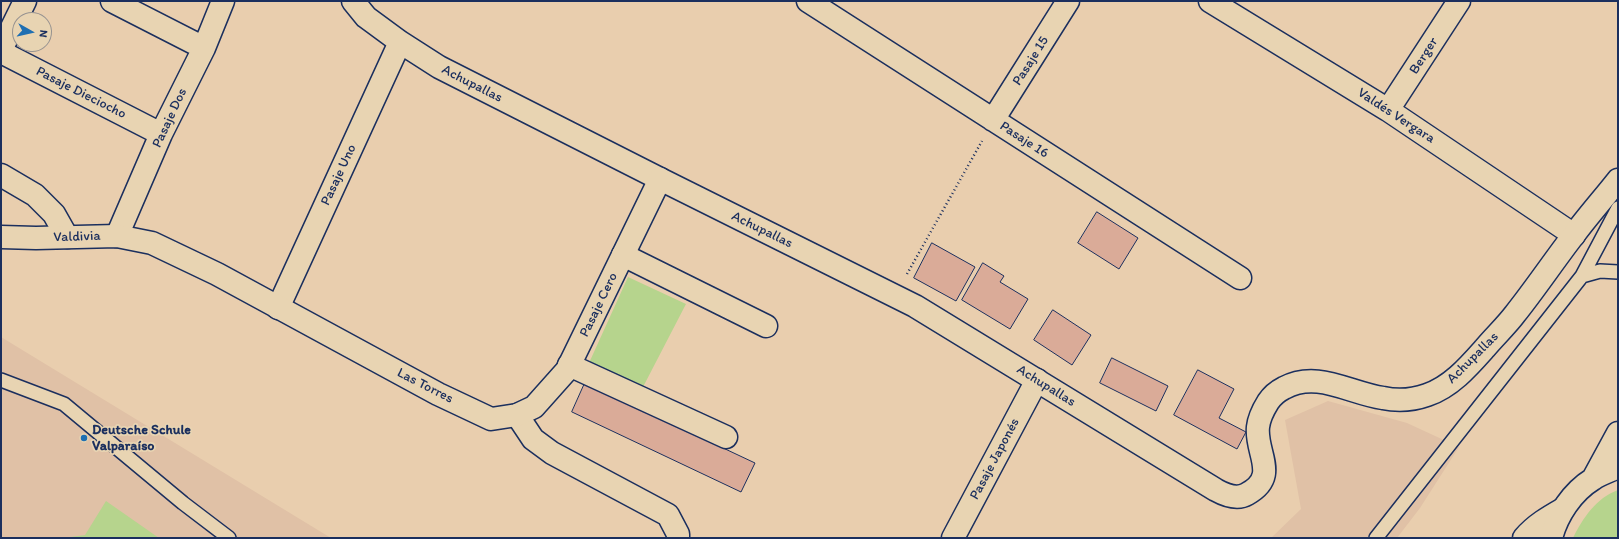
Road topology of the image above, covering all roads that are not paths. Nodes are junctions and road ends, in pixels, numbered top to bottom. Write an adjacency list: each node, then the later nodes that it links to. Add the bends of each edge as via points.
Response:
1 (25, 1): 11 (street)
2 (112, 1): 10 (street)
3 (223, 1): 10 (street, Pasaje Dos)
4 (353, 1): 9 (street, Achupallas, via 366,17)
5 (808, 1): 13 (street, Pasaje 16)
6 (1068, 1): 13 (street, Pasaje 15)
7 (1459, 1): 12 (street, Berger)
8 (1213, 2): 12 (street, Valdés Vergara)
9 (400, 42): 16 (street, Achupallas, via 439,67); 28 (street, Pasaje Uno)
10 (204, 48): 14 (street, Pasaje Dos)
11 (1, 51): 14 (street, Pasaje Dieciocho)
12 (1388, 110): 19 (street, Valdés Vergara)
13 (993, 120): 27 (street, Pasaje 16)
14 (161, 134): 20 (street, Pasaje Dos)
15 (1, 174): 22 (street, via 35,194 54,214)
16 (660, 179): 24 (street, Pasaje Cero); 32 (street, Achupallas, via 915,306)
17 (1618, 180): 19 (street, Achupallas)
18 (1618, 208): 26 (lane)
19 (1574, 235): 32 (street, Achupallas, via 1514,315 1466,369 1441,389 1412,399 1396,400 1318,381 1305,380 1280,390 1262,412 1258,427 1265,466 1264,475 1260,484 1244,496 1224,495)
20 (117, 236): 22 (street, Valdivia); 23 (street, Valdivia)
21 (1, 237): 22 (street, Valdivia)
22 (67, 237)
23 (152, 243): 28 (street, Las Torres, via 217,274)
24 (623, 255): 29 (street); 30 (street, Pasaje Cero)
25 (1618, 272): 26 (lane, via 1600,271)
26 (1582, 276): 42 (lane)
27 (1240, 278)
28 (278, 308): 33 (street, Las Torres, via 438,394 491,419)
29 (766, 326)
30 (569, 365): 33 (street, Pasaje Cero, via 534,407); 35 (street)
31 (1, 380): 39 (lane, via 64,404)
32 (1037, 380): 41 (street, Pasaje Japonés)
33 (517, 415): 40 (street, via 534,439 552,453 668,515)
34 (1618, 433): 37 (street)
35 (726, 437)
36 (1618, 467): 37 (street)
37 (1593, 479): 38 (street, via 1577,492)
38 (1563, 509): 43 (street, via 1548,517); 44 (street)
39 (229, 538)
40 (678, 538)
41 (953, 538)
42 (1376, 538)
43 (1524, 538)
44 (1551, 538)

